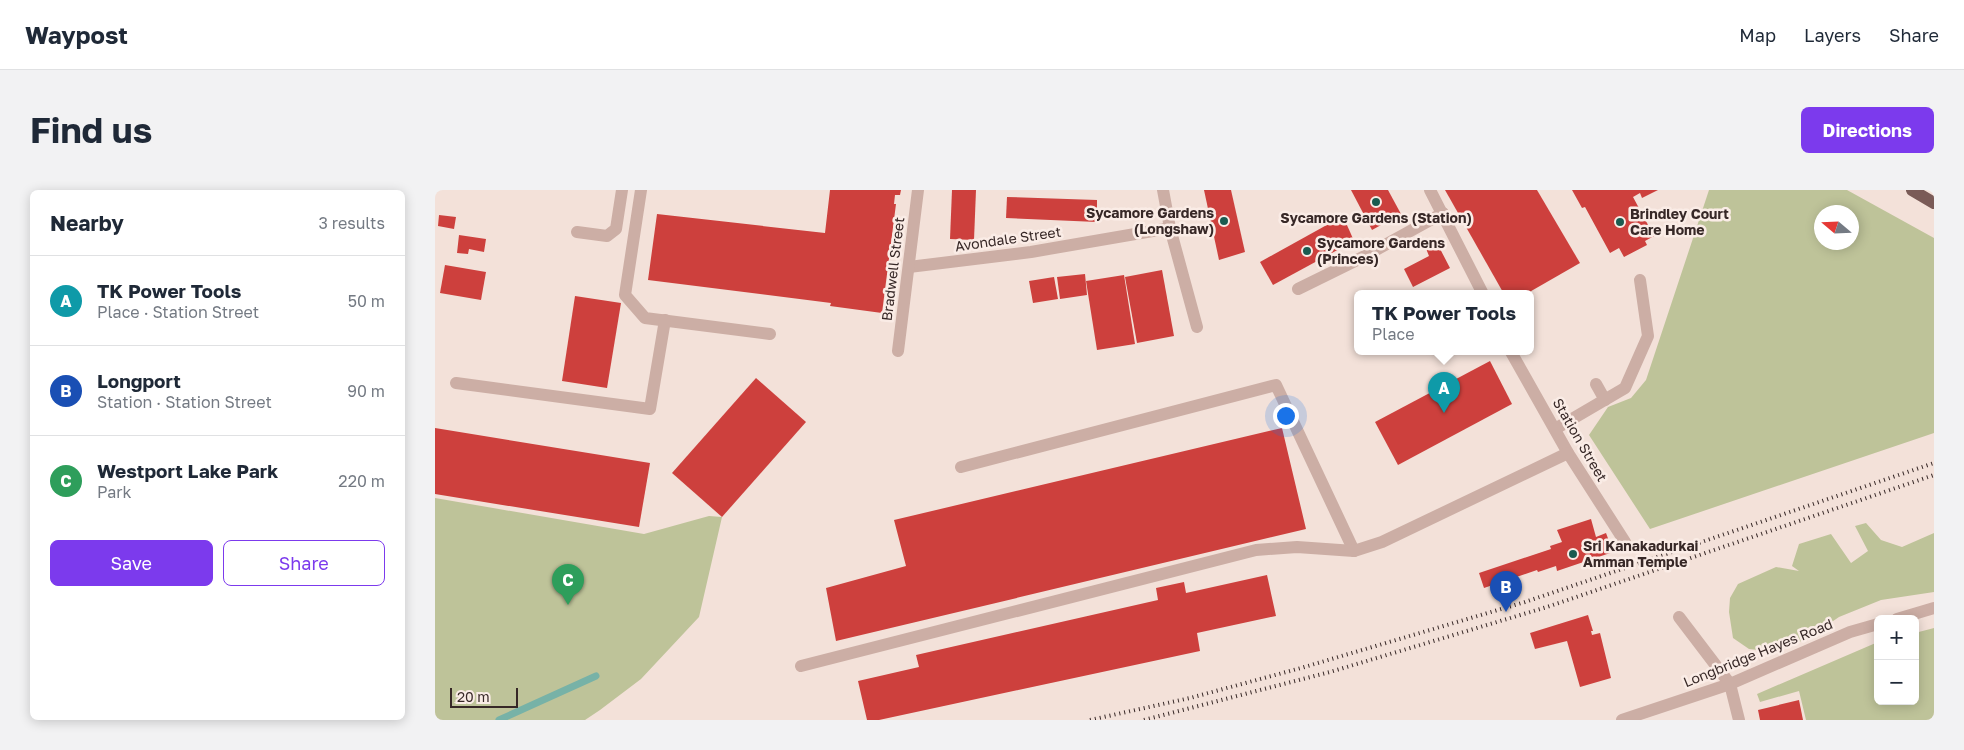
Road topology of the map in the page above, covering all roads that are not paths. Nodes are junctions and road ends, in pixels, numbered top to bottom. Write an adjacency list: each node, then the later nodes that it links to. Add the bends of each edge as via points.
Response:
1 (622, 190): 10 (street, via 616,229 607,236)
2 (641, 190): 15 (street, via 625,295 645,318)
3 (918, 190): 11 (street, Bradwell Street)
4 (1163, 190): 9 (street)
5 (1430, 190): 8 (street)
6 (1912, 190): 7 (main road)
7 (1934, 204)
8 (1443, 213): 13 (street); 14 (street)
9 (1170, 228): 11 (street, Avondale Street, via 1031,252); 16 (street)
10 (577, 232)
11 (909, 267): 18 (street, Bradwell Street)
12 (1640, 280): 22 (street, via 1648,336 1625,388)
13 (1298, 289)
14 (1481, 290)
15 (665, 320): 17 (street); 20 (street, via 650,409)
16 (1197, 327)
17 (770, 334)
18 (898, 351)
19 (1513, 355): 23 (street, Station Street)
20 (456, 383)
21 (1596, 384): 22 (street)
22 (1605, 400): 23 (street)
23 (1555, 428): 24 (street, Station Street)
24 (1568, 453): 26 (street, Station Street); 27 (street, via 1381,542)
25 (961, 467): 27 (street, via 1276,385)
26 (1625, 542)
27 (1354, 550): 32 (street, via 1297,546 1256,550)
28 (1934, 608): 29 (street)
29 (1910, 615)
30 (1679, 616): 33 (street)
31 (1874, 625): 33 (street, Longbridge Hayes Road, via 1849,632)
32 (801, 666)
33 (1730, 684): 34 (street, Longbridge Hayes Road); 35 (street)
34 (1622, 720)
35 (1739, 720)

